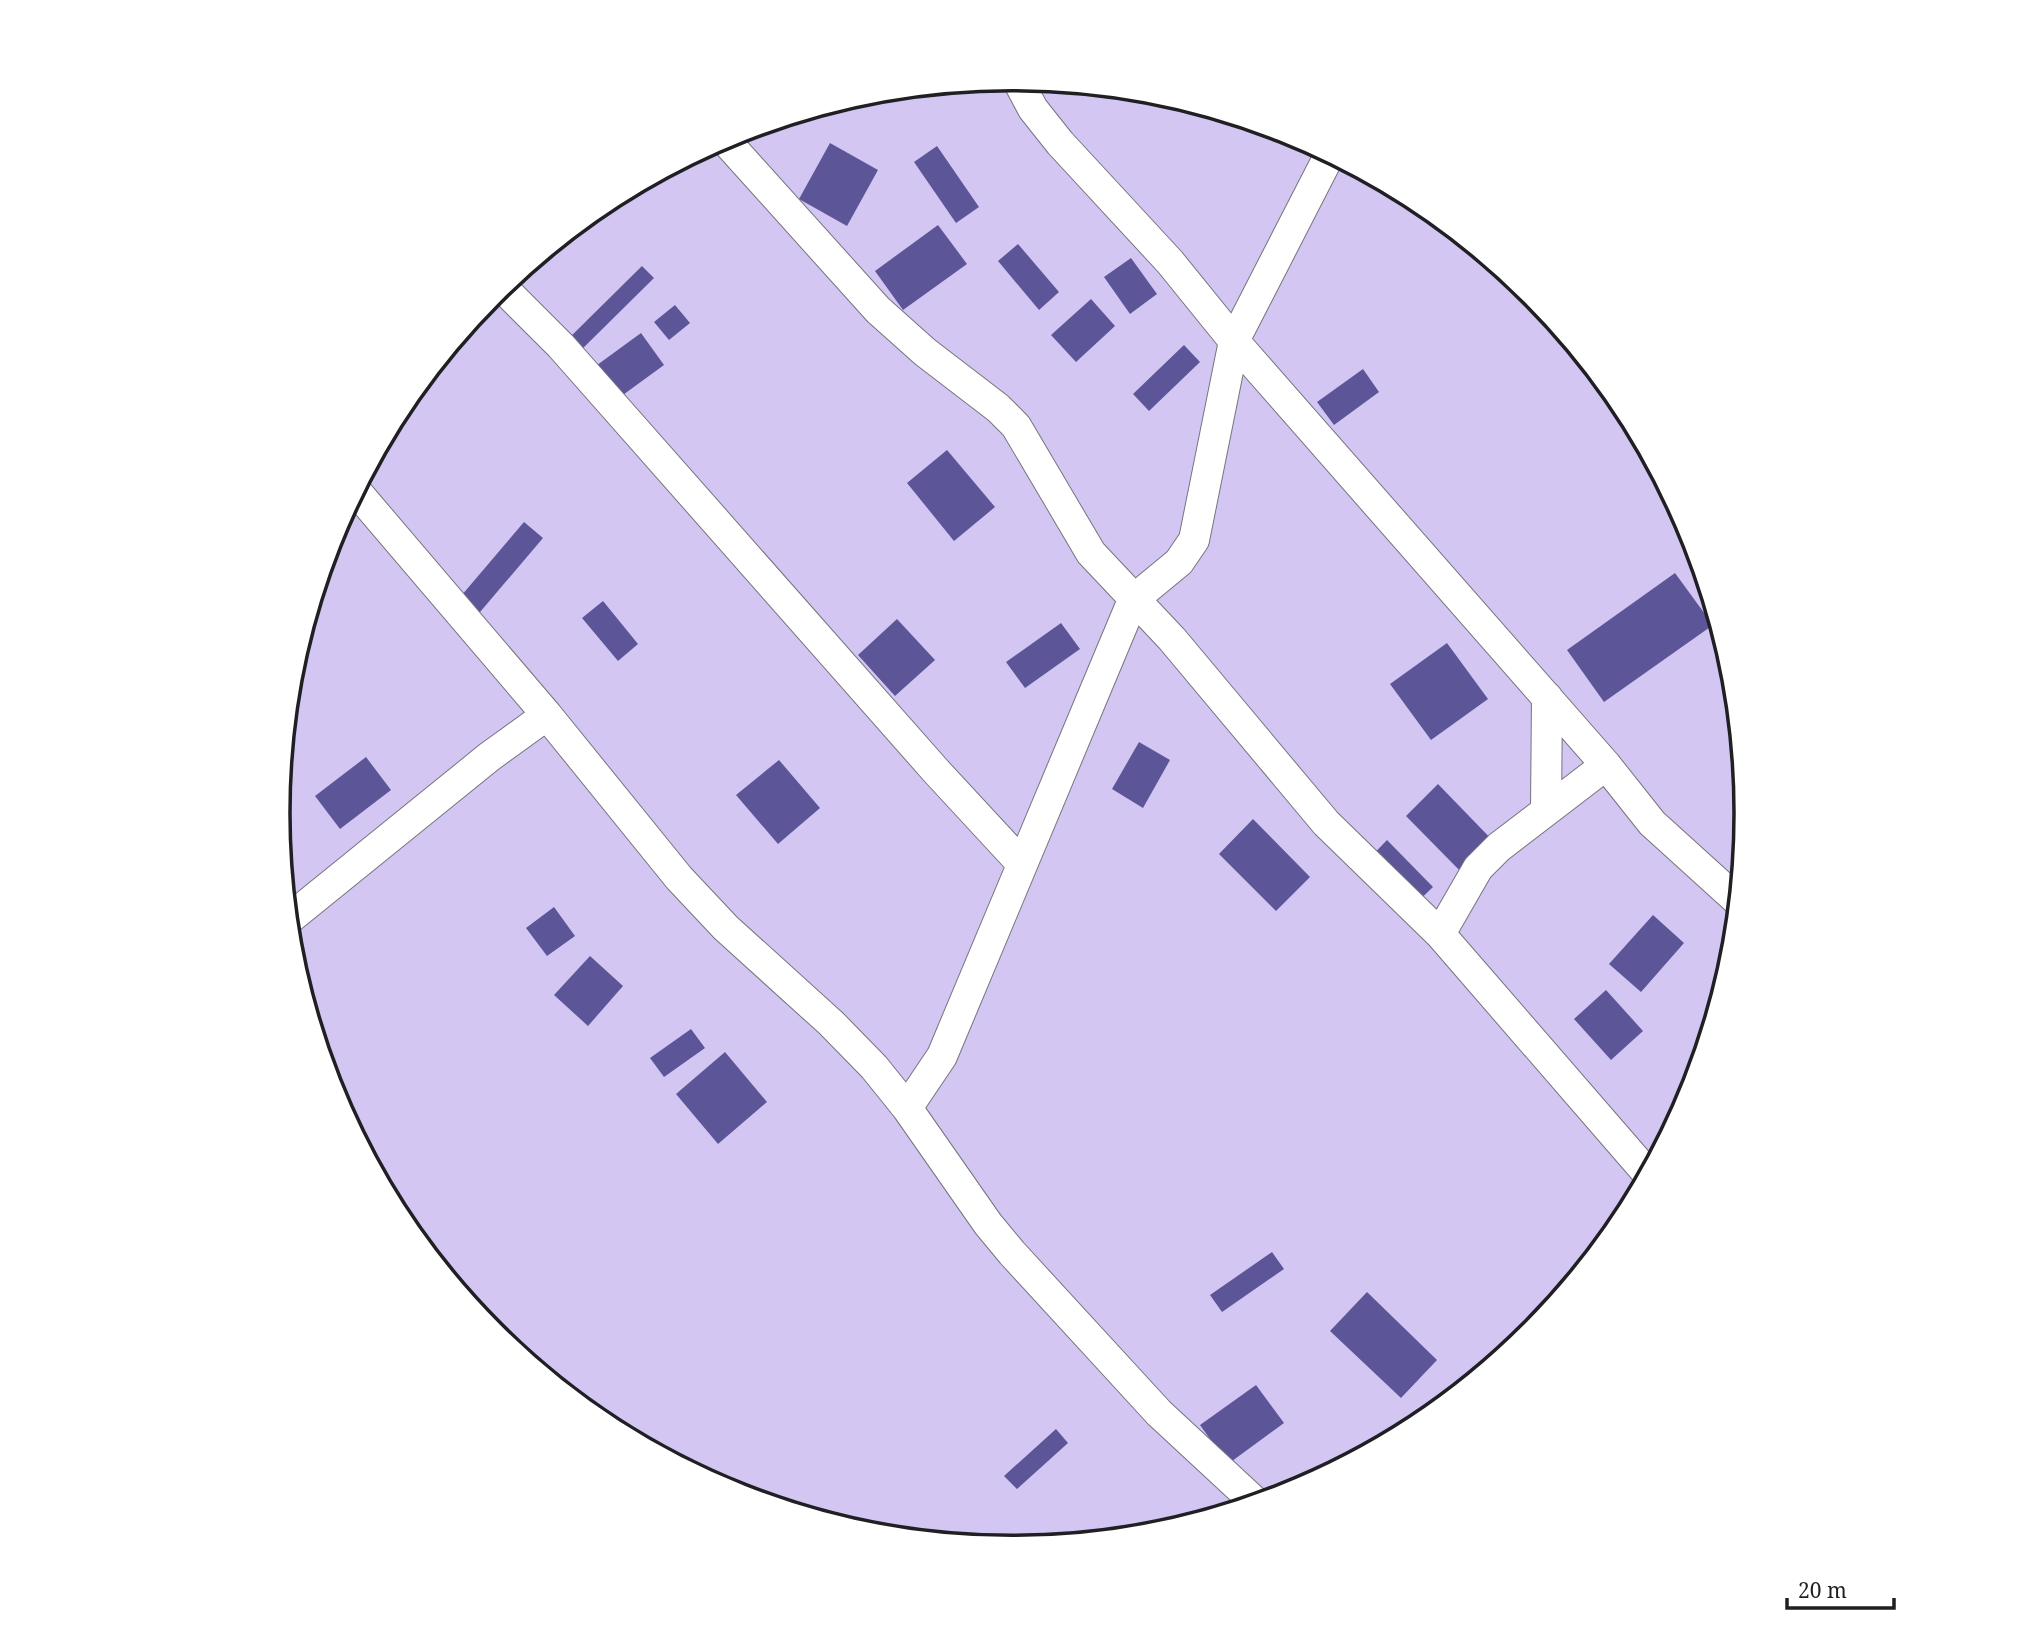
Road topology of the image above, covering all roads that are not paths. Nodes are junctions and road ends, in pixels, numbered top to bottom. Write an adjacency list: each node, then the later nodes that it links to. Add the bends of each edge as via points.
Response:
1 (1024, 91): 5 (street, via 1060,143 1170,262)
2 (731, 148): 7 (street, via 878,310 1016,426 1091,553)
3 (1326, 162): 5 (street)
4 (510, 294): 12 (street)
5 (1234, 341): 7 (street, via 1194,540 1179,562); 8 (street)
6 (363, 499): 9 (street)
7 (1133, 600): 12 (street); 15 (street, via 1172,639 1326,823)
8 (1547, 698): 10 (street); 11 (street)
9 (547, 715): 14 (street); 16 (street, via 678,878 831,1023)
10 (1606, 765): 11 (street); 13 (street, via 1652,823)
11 (1546, 810): 15 (street, via 1478,869)
12 (1022, 863): 16 (street, via 942,1056)
13 (1729, 893)
14 (298, 912)
15 (1440, 934): 17 (street)
16 (907, 1108): 18 (street, via 1012,1253 1159,1413)
17 (1642, 1167)
18 (1248, 1496)

